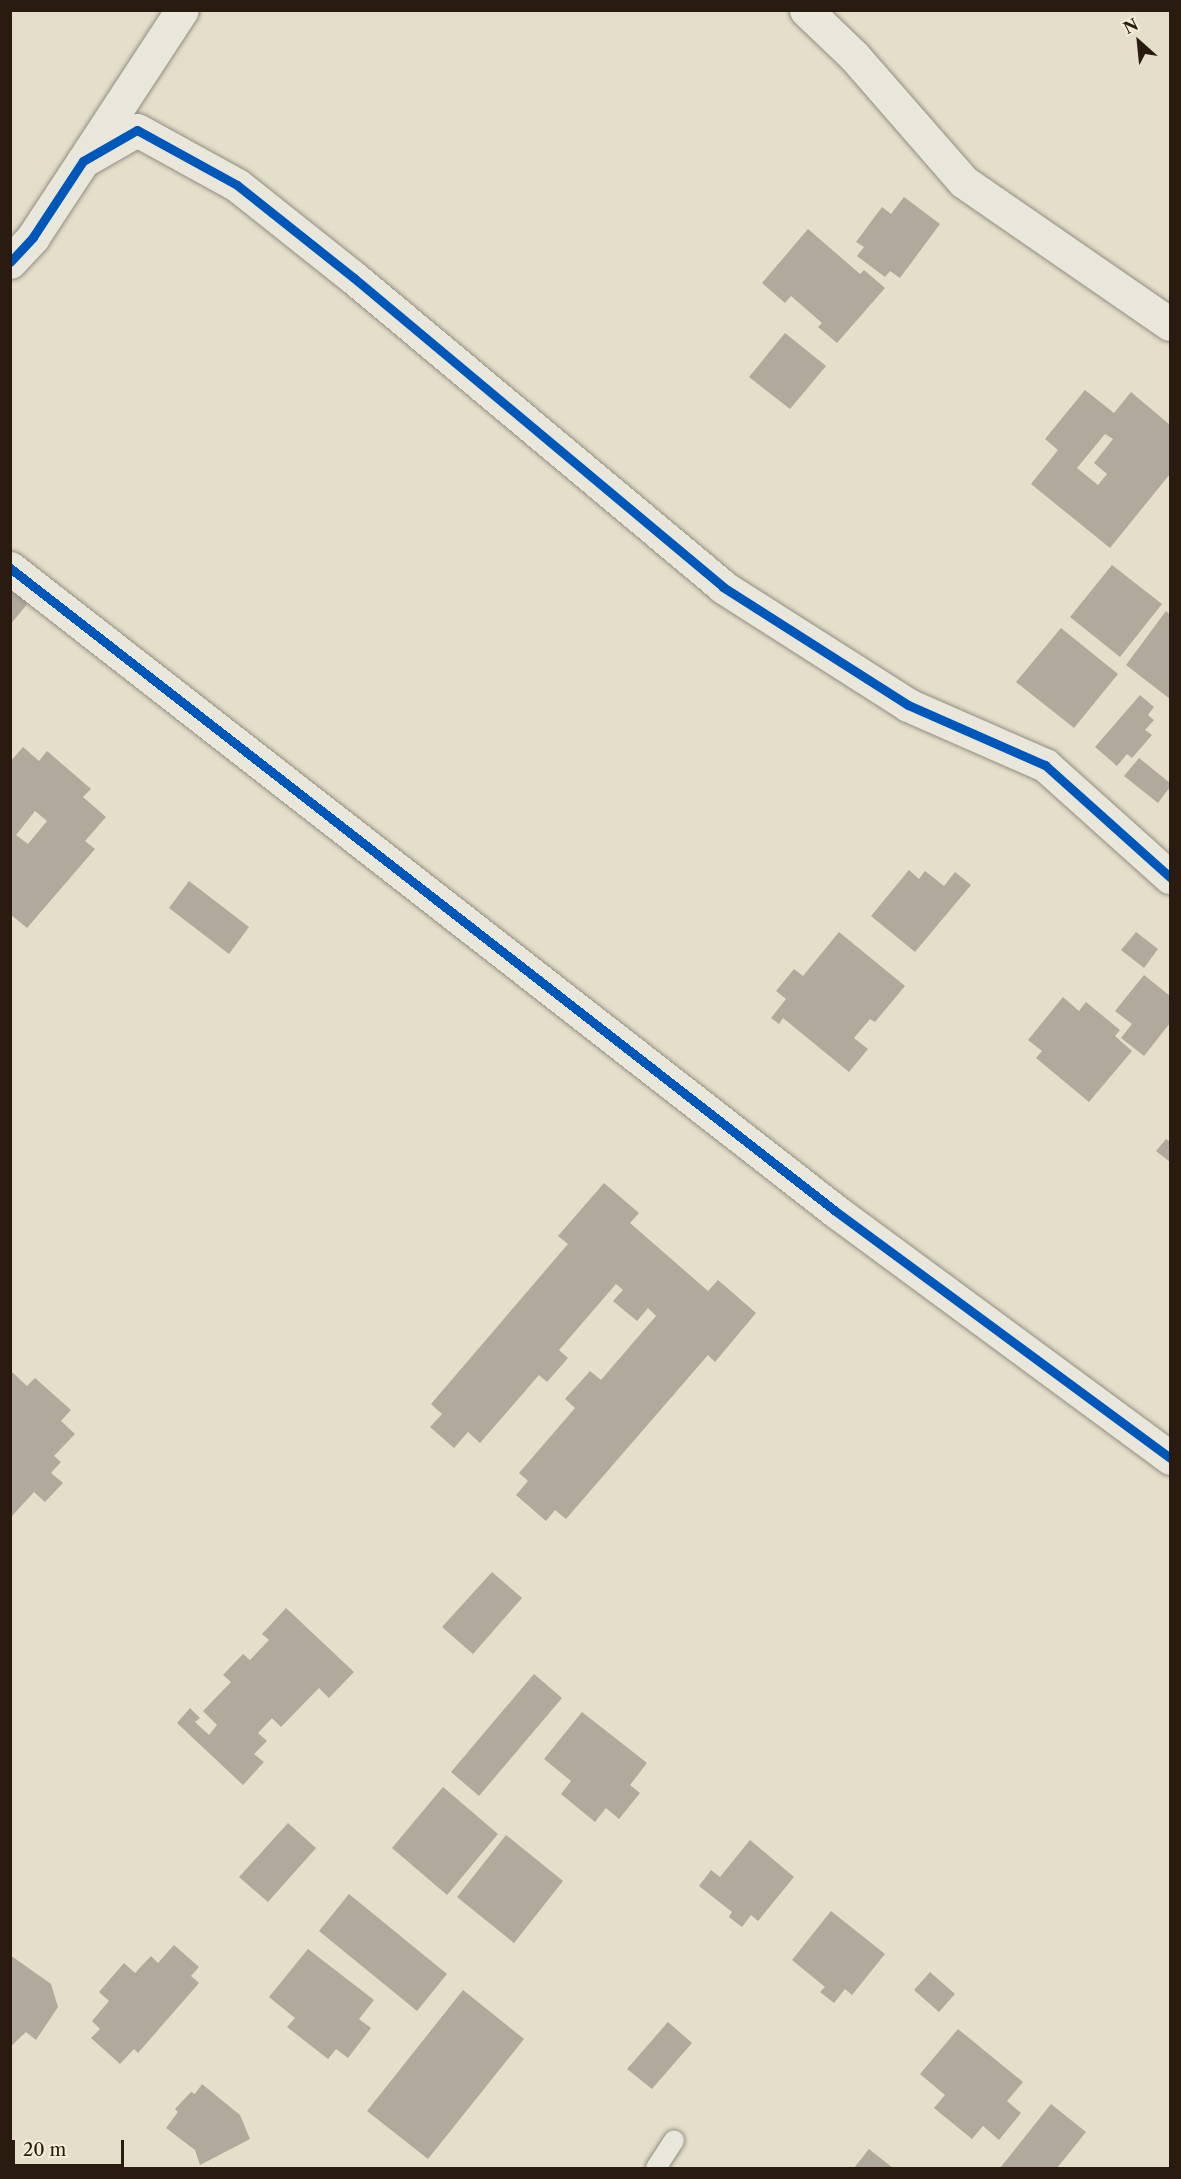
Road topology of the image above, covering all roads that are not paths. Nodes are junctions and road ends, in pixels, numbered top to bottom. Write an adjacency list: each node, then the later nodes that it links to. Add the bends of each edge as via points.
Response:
1 (182, 10): 3 (street)
2 (806, 10): 5 (street, via 854,56 964,182)
3 (83, 161): 4 (street, via 33,237); 7 (street, via 137,130 237,185 723,587 908,705 1045,765)
4 (10, 262)
5 (1170, 324)
6 (10, 568): 8 (street, via 834,1210)
7 (1170, 877)
8 (1170, 1458)
9 (674, 2140): 10 (lane)
10 (656, 2169)

